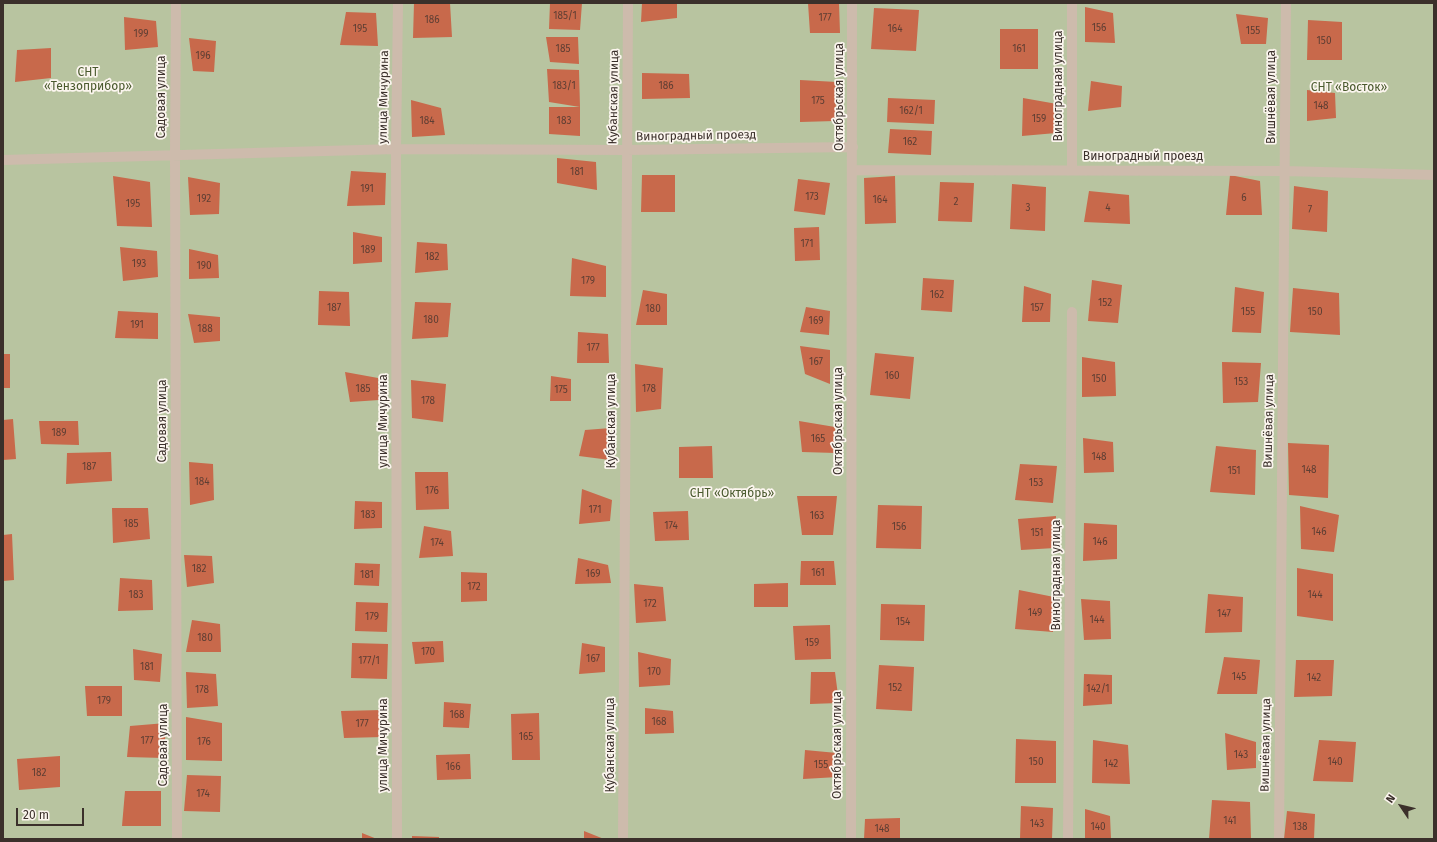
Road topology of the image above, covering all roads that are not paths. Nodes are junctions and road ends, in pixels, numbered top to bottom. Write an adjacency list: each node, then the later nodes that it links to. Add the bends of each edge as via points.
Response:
1 (176, 3): 10 (street, Садовая улица)
2 (398, 3): 8 (street, улица Мичурина)
3 (628, 3): 9 (street, Кубанская улица)
4 (852, 3): 7 (street, Октябрьская улица)
5 (1072, 3): 13 (street, Виноградная улица)
6 (1286, 3): 14 (street, Вишнёвая улица)
7 (853, 147): 9 (street, Виноградный проезд); 12 (street, Октябрьская улица)
8 (396, 149): 9 (street, Виноградный проезд); 10 (street, Виноградный проезд); 18 (street, улица Мичурина)
9 (626, 150): 19 (street, Кубанская улица)
10 (174, 154): 11 (street, Виноградный проезд); 17 (street, Садовая улица)
11 (3, 160)
12 (853, 170): 13 (street, Виноградный проезд); 20 (street, Октябрьская улица)
13 (1072, 170): 14 (street, Виноградный проезд)
14 (1284, 171): 15 (street, Виноградный проезд); 22 (street, Вишнёвая улица)
15 (1434, 175)
16 (1072, 312): 21 (street, Виноградная улица)
17 (177, 839)
18 (397, 839)
19 (623, 839)
20 (851, 839)
21 (1068, 839)
22 (1279, 839)

